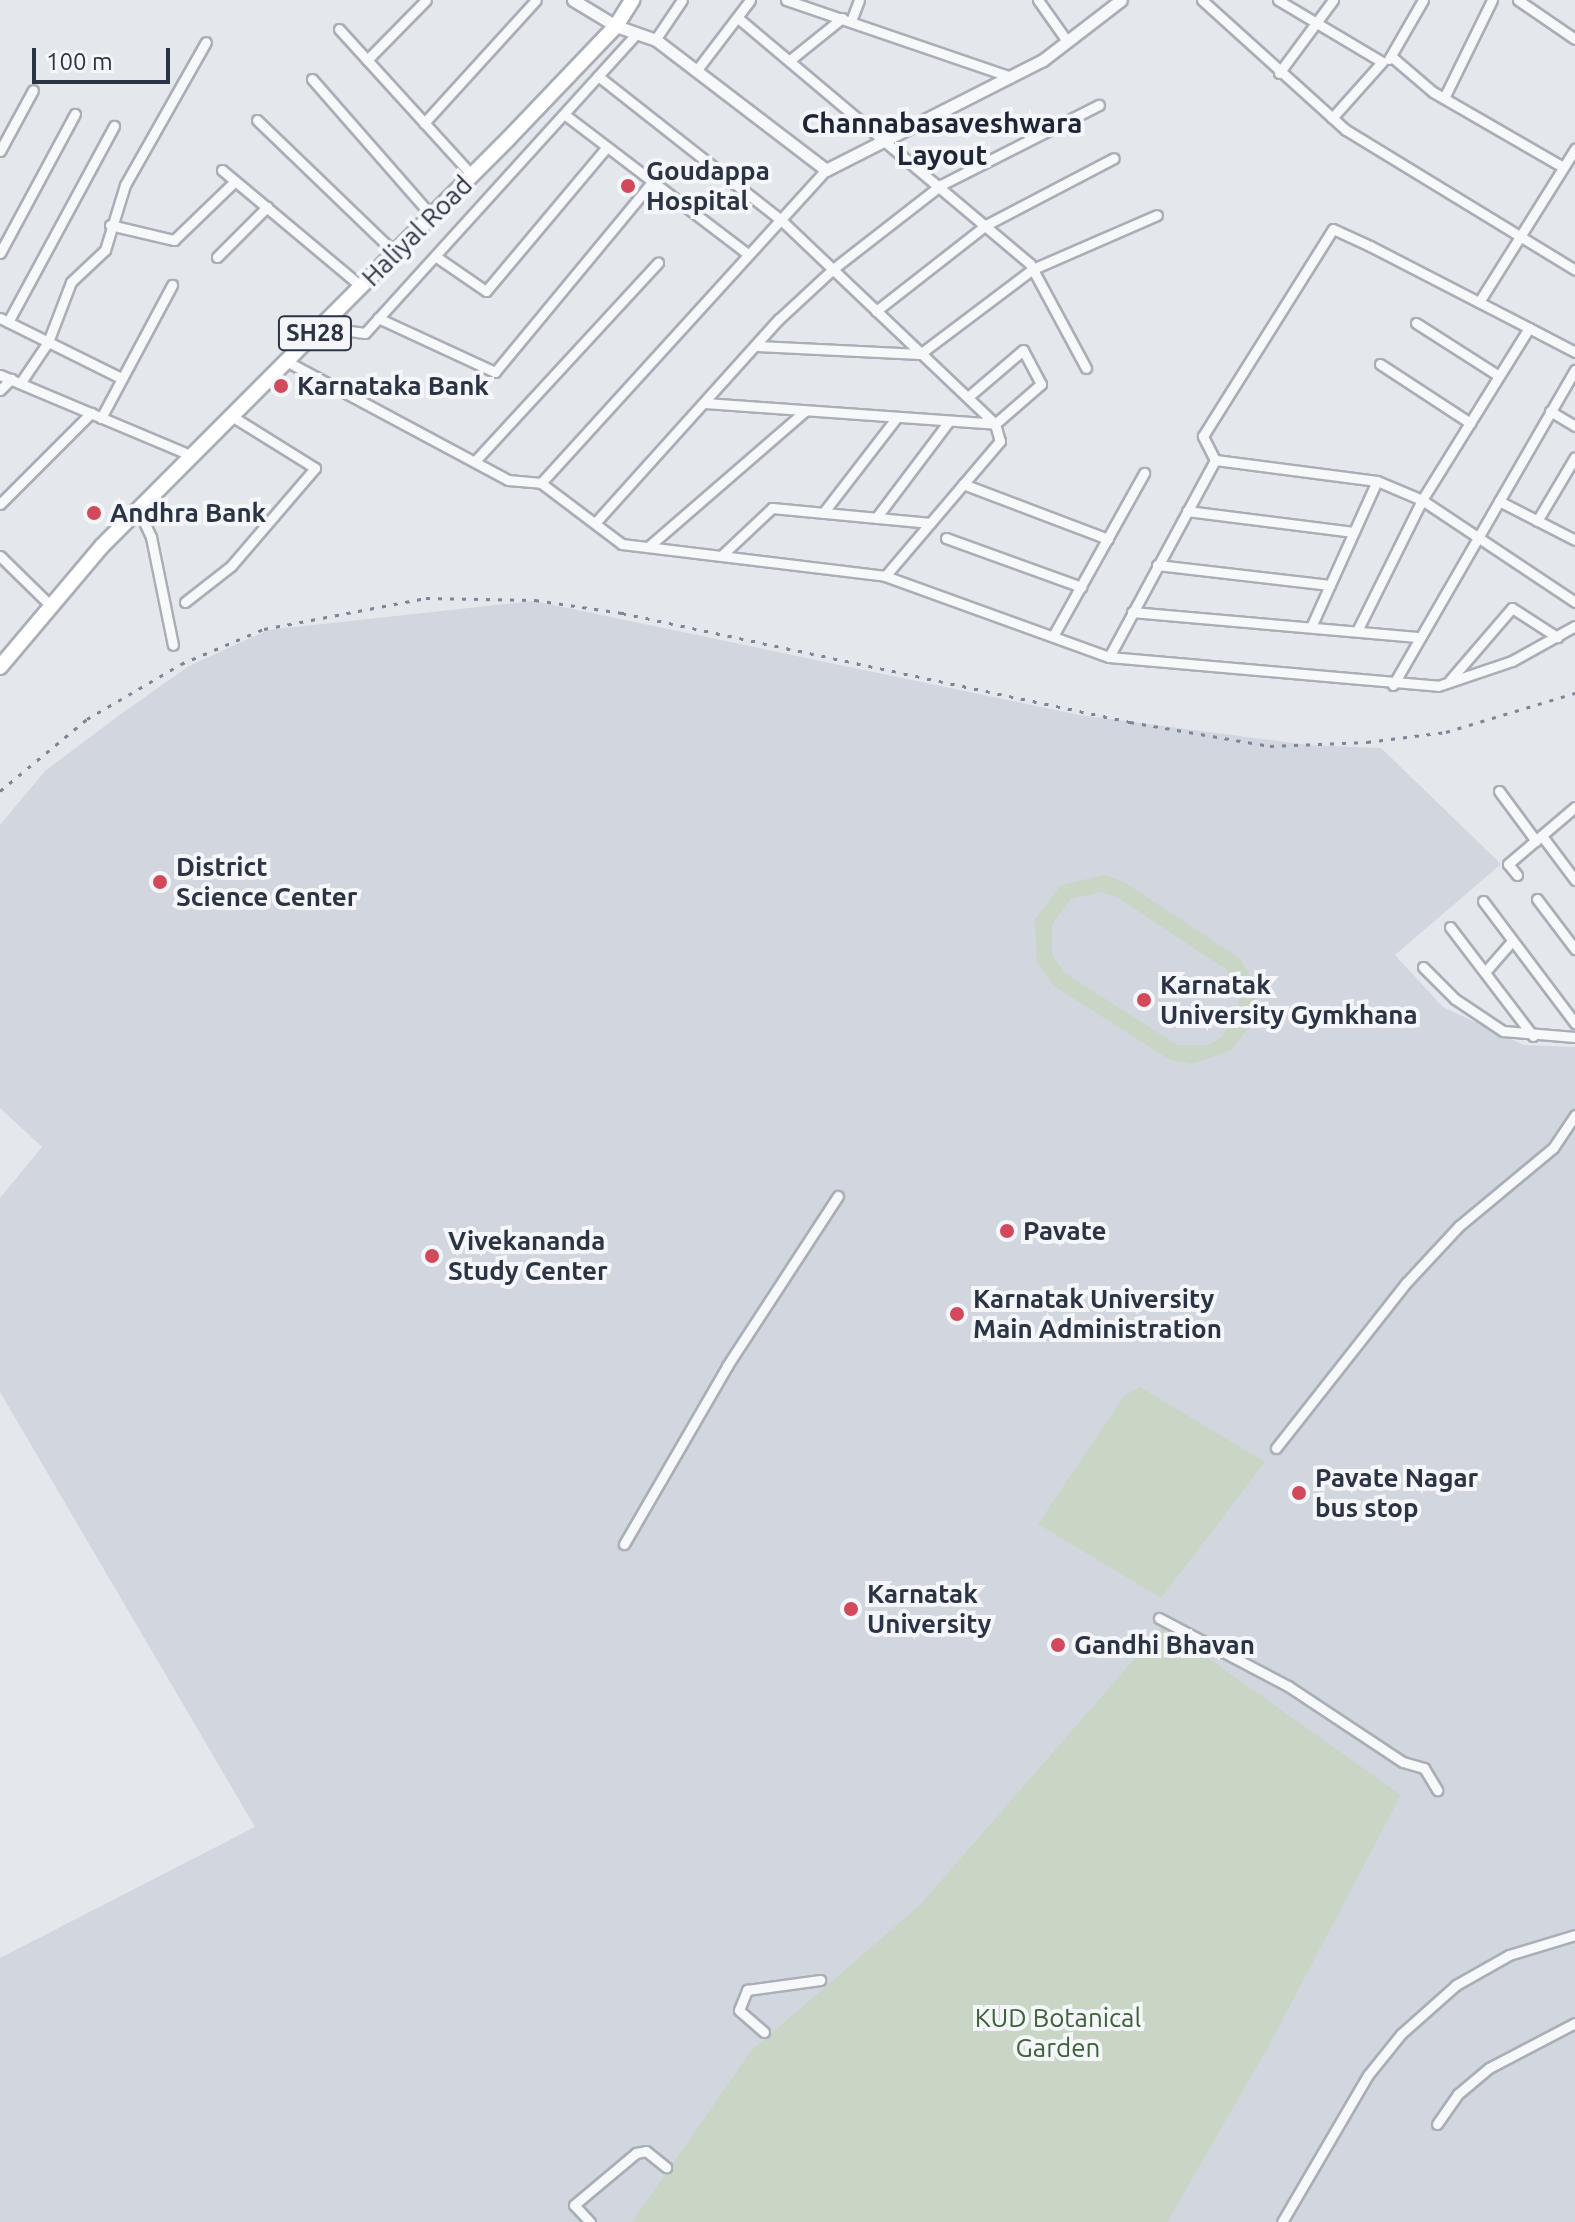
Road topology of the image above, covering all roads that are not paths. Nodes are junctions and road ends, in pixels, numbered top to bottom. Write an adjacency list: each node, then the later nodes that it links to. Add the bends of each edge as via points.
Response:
1 (426, 0): 28 (street)
2 (536, 0): 43 (street)
3 (573, 0): 20 (street)
4 (632, 0): 20 (main road, Haliyal Road / SH28)
5 (682, 0): 24 (street)
6 (750, 0): 17 (street)
7 (786, 0): 18 (street)
8 (859, 0): 18 (street)
9 (1038, 0): 25 (street)
10 (1121, 0): 25 (street)
11 (1202, 0): 32 (street)
12 (1278, 0): 19 (street)
13 (1333, 0): 19 (street)
14 (1423, 0): 27 (street)
15 (1492, 0): 37 (street)
16 (1518, 0): 23 (street)
17 (738, 18): 29 (street); 31 (street)
18 (846, 20): 29 (street); 34 (street)
19 (1317, 22): 30 (street, via 1379,57); 32 (street)
20 (616, 26): 22 (street); 53 (main road, Haliyal Road / SH28)
21 (339, 29): 28 (street)
22 (637, 33): 24 (street); 33 (street)
23 (1575, 39)
24 (655, 40): 31 (street)
25 (1067, 41): 34 (street)
26 (206, 42): 61 (street, via 125,185)
27 (1392, 57): 30 (street); 37 (street)
28 (367, 60): 43 (street)
29 (790, 60): 45 (street)
30 (1382, 68): 41 (street)
31 (696, 71): 52 (street)
32 (1279, 73): 41 (street)
33 (598, 76): 40 (street); 60 (street)
34 (1011, 77): 45 (street)
35 (312, 79): 59 (street)
36 (33, 90): 48 (street)
37 (1444, 98): 50 (street)
38 (1099, 105): 56 (street)
39 (75, 114): 64 (street)
40 (564, 114): 46 (street); 67 (street)
41 (1332, 118): 63 (street)
42 (257, 120): 65 (street)
43 (424, 123): 53 (street)
44 (114, 126): 78 (street)
45 (890, 141): 52 (street); 56 (street)
46 (607, 147): 55 (street); 67 (street, via 486,291)
47 (1575, 149): 50 (street)
48 (0, 151)
49 (1114, 158): 62 (street)
50 (1563, 167): 63 (street)
51 (222, 170): 54 (street)
52 (826, 170): 60 (street)
53 (472, 175): 59 (main road, Haliyal Road / SH28)
54 (235, 181): 57 (street); 61 (street, via 174,240)
55 (652, 182): 66 (street); 77 (street, via 495,372)
56 (941, 185): 62 (street); 70 (street)
57 (267, 207): 68 (street); 74 (street)
58 (1157, 215): 71 (street)
59 (432, 216): 65 (main road, Haliyal Road / SH28)
60 (780, 219): 66 (street); 70 (street)
61 (110, 225): 82 (street, via 105,250 71,282)
62 (986, 225): 71 (street); 76 (street)
63 (1518, 236): 72 (street); 75 (street)
64 (0, 253)
65 (395, 253): 74 (main road, Haliyal Road / SH28)
66 (748, 254): 112 (street)
67 (435, 256): 77 (street)
68 (217, 257)
69 (658, 263): 109 (street)
70 (833, 269): 76 (street); 83 (street)
71 (1033, 269): 85 (street); 88 (street)
72 (1575, 270)
73 (172, 285): 92 (street)
74 (362, 287): 80 (main road, Haliyal Road / SH28)
75 (1479, 302): 81 (street); 108 (street, via 1333,229 1203,436)
76 (876, 311): 85 (street)
77 (378, 318): 80 (street, via 365,333)
78 (4, 320): 82 (street)
79 (1416, 323): 91 (street)
80 (321, 327): 86 (main road, Haliyal Road / SH28)
81 (1529, 328): 84 (street); 91 (street)
82 (48, 342): 92 (street); 93 (street)
83 (757, 346): 85 (street); 96 (street)
84 (1575, 352)
85 (920, 354): 95 (street)
86 (286, 361): 100 (main road, Haliyal Road / SH28); 109 (street)
87 (1380, 364): 103 (street)
88 (1086, 368)
89 (1575, 370): 98 (street)
90 (0, 375): 93 (street)
91 (1499, 376): 103 (street)
92 (119, 377): 99 (street)
93 (16, 380): 94 (street); 99 (street)
94 (0, 390)
95 (968, 397): 104 (street); 104 (street, via 1023,350 1041,384)
96 (705, 403): 97 (street); 122 (street)
97 (805, 411): 101 (street); 129 (street)
98 (1550, 411): 105 (street); 115 (street)
99 (96, 415): 106 (street); 116 (street)
100 (230, 415): 106 (main road, Haliyal Road / SH28); 136 (street, via 315,468 231,566)
101 (897, 417): 102 (street); 119 (street)
102 (949, 421): 104 (street); 120 (street)
103 (1470, 423): 114 (street)
104 (995, 424): 113 (street, via 1000,441)
105 (1575, 426)
106 (190, 455): 117 (main road, Haliyal Road / SH28)
107 (1575, 457): 121 (street)
108 (1215, 460): 111 (street); 118 (street)
109 (475, 461): 112 (street, via 508,480)
110 (1144, 473): 126 (street)
111 (1377, 481): 114 (street); 124 (street)
112 (541, 483): 122 (street)
113 (963, 484): 123 (street); 126 (street)
114 (1422, 500): 127 (street); 142 (street)
115 (1499, 501): 121 (street); 127 (street)
116 (0, 504)
117 (138, 509): 138 (main road, Haliyal Road / SH28); 146 (street, via 151,537)
118 (1187, 511): 124 (street); 132 (street)
119 (823, 513): 120 (street); 131 (street, via 772,508)
120 (876, 518): 123 (street)
121 (1537, 521): 128 (street)
122 (595, 523): 129 (street, via 622,544)
123 (930, 523): 133 (street)
124 (1354, 532): 134 (street)
125 (946, 538): 135 (street)
126 (1108, 539): 135 (street)
127 (1476, 540): 137 (street); 144 (street)
128 (1575, 540)
129 (648, 547): 131 (street)
130 (0, 556): 138 (street)
131 (721, 556): 133 (street)
132 (1157, 565): 134 (street); 139 (street)
133 (885, 576): 143 (street)
134 (1330, 585): 141 (street)
135 (1081, 587): 143 (street)
136 (185, 602)
137 (1575, 602)
138 (51, 606): 148 (main road, Haliyal Road / SH28)
139 (1132, 612): 141 (street); 147 (street)
140 (1575, 626): 145 (street)
141 (1311, 627): 142 (street)
142 (1357, 631): 144 (street)
143 (1053, 636): 147 (street)
144 (1420, 637): 150 (street)
145 (1557, 637): 149 (street, via 1512,661); 149 (street, via 1512,608)
146 (173, 645)
147 (1109, 657): 150 (street)
148 (2, 661)
149 (1447, 682): 150 (street)
150 (1393, 685)
151 (1499, 791): 153 (street)
152 (1575, 807): 153 (street)
153 (1539, 839): 154 (street, via 1508,864); 155 (street)
154 (1517, 875)
155 (1575, 880)
156 (1537, 899): 160 (street)
157 (1483, 901): 159 (street)
158 (1450, 927): 162 (street)
159 (1512, 941): 162 (street); 163 (street)
160 (1575, 949)
161 (1423, 967): 164 (street, via 1455,999 1503,1031)
162 (1485, 972): 164 (street)
163 (1575, 1023)
164 (1533, 1036): 165 (street)
165 (1575, 1037)
166 (1575, 1115): 168 (street, via 1553,1148 1459,1226 1406,1283)
167 (838, 1196): 169 (street, via 727,1366)
168 (1276, 1448)
169 (624, 1544)
170 (1159, 1618): 171 (street, via 1288,1686 1403,1762 1424,1768)
171 (1437, 1790)
172 (1575, 1935): 179 (street, via 1509,1955 1469,1978 1401,2034 1368,2075)
173 (820, 1980): 175 (street, via 747,1990 739,2010)
174 (1575, 2023): 176 (street, via 1489,2068 1458,2094)
175 (764, 2032)
176 (1437, 2124)
177 (666, 2167): 178 (street, via 646,2151 636,2153 574,2205)
178 (590, 2222)
179 (1282, 2222)

